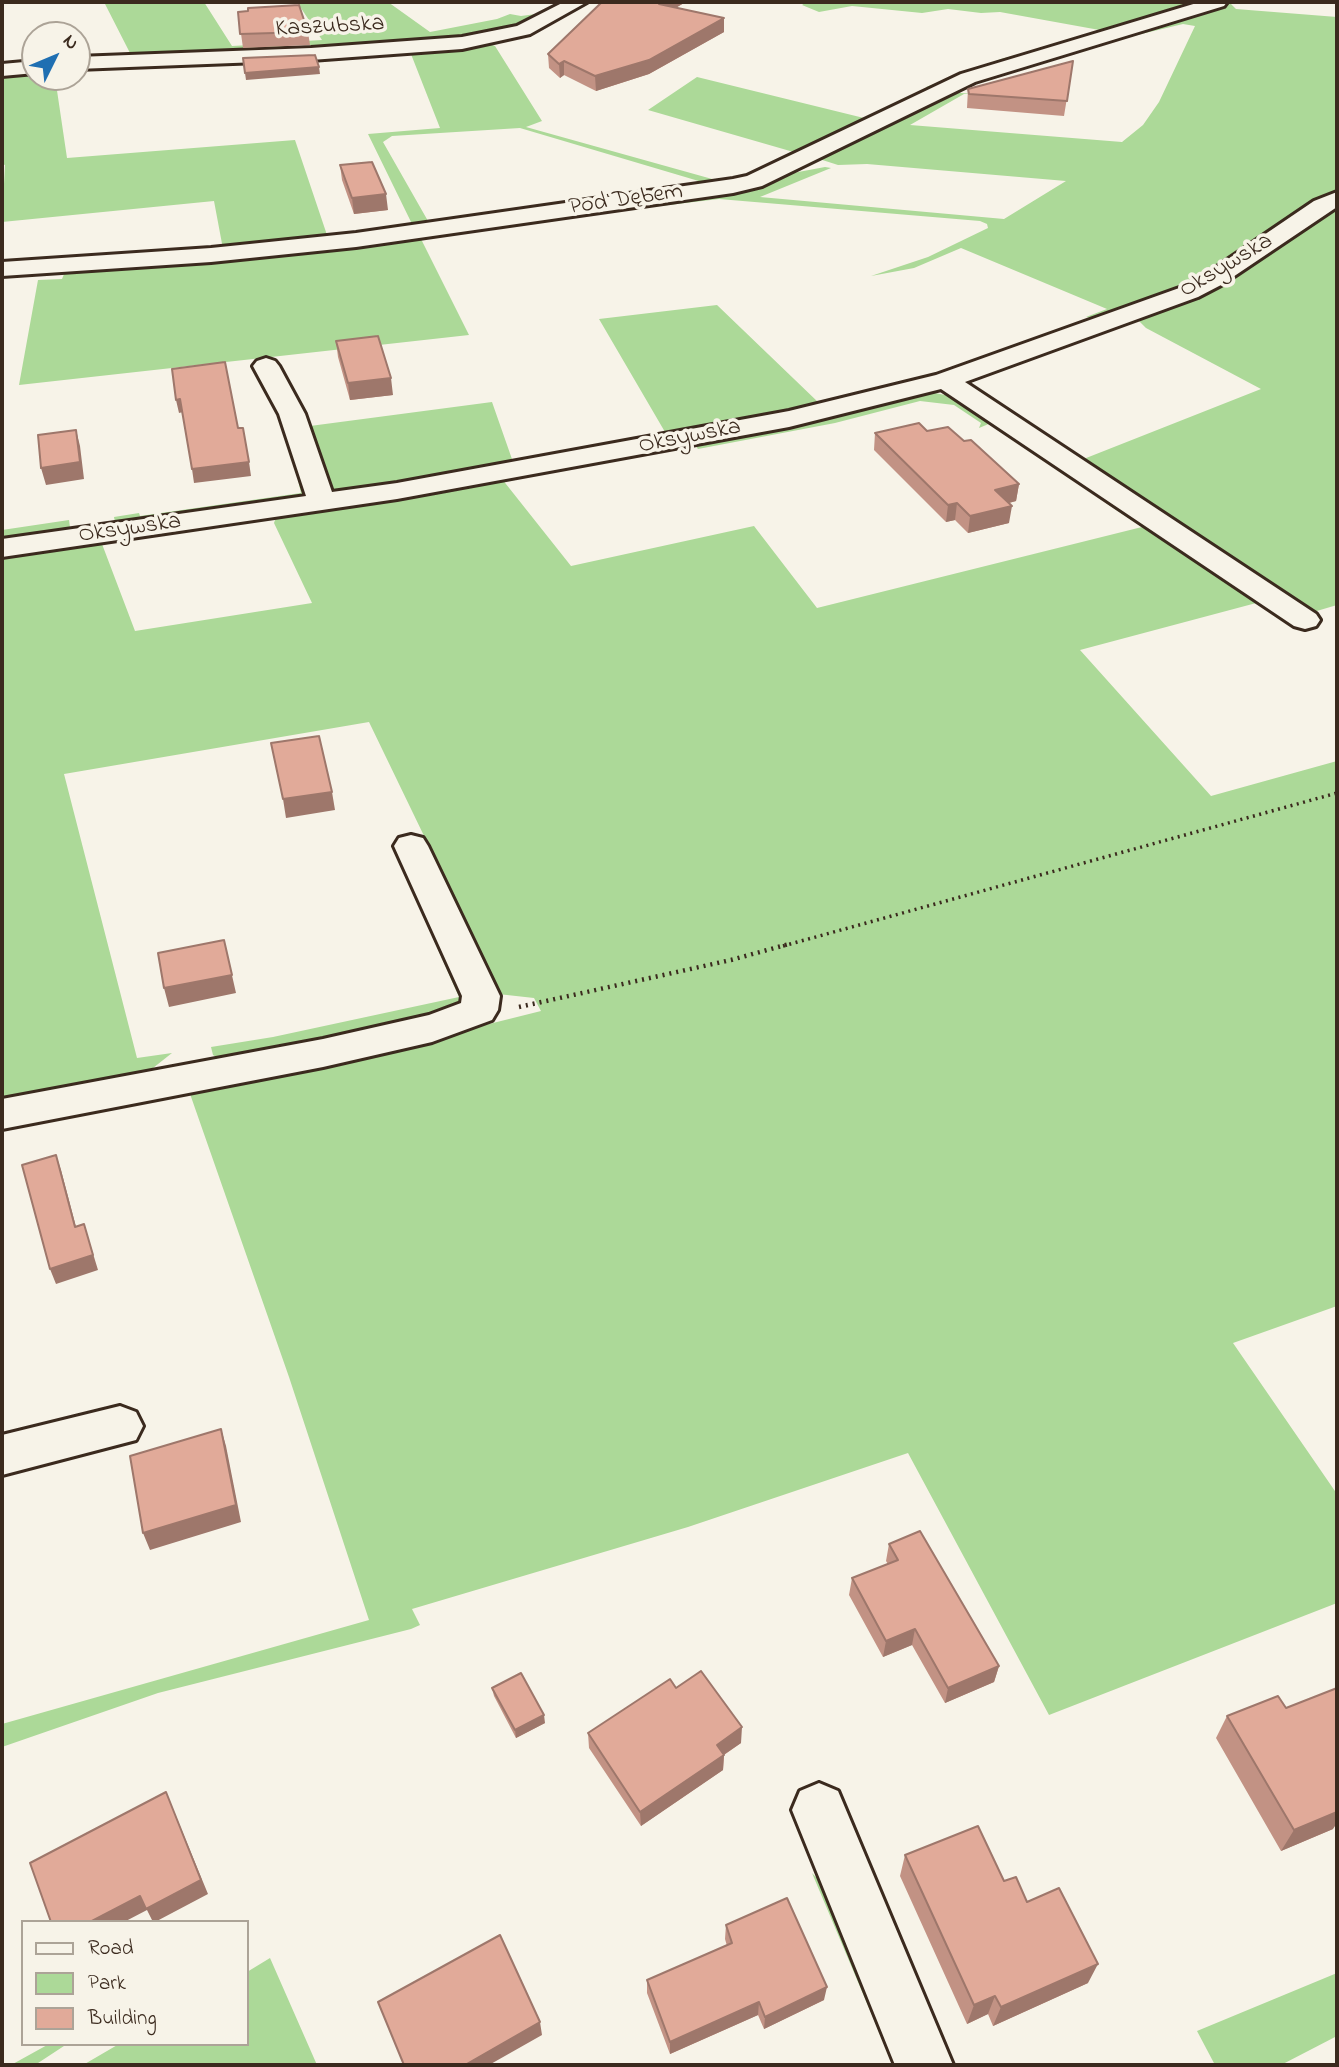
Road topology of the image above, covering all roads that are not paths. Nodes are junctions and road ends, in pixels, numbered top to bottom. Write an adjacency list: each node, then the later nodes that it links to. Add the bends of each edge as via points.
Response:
1 (578, 2): 3 (street, Kaszubska, via 523,30 462,43)
2 (1218, 2): 7 (street, Pod Dębem, via 968,78 733,186 356,240)
3 (91, 62)
4 (21, 68): 5 (street)
5 (2, 70)
6 (1337, 199): 9 (street, Oksywska, via 1190,292)
7 (2, 269)
8 (266, 366): 10 (street, via 292,414)
9 (945, 380): 10 (street, Oksywska, via 789,419); 12 (street)
10 (321, 503): 11 (street, Oksywska)
11 (2, 548)
12 (1306, 620)
13 (411, 846): 14 (street, via 481,996 479,1010 432,1028 323,1053)
14 (2, 1114)
15 (120, 1426): 16 (street)
16 (2, 1455)
17 (819, 1810): 18 (street)
18 (924, 2065)

